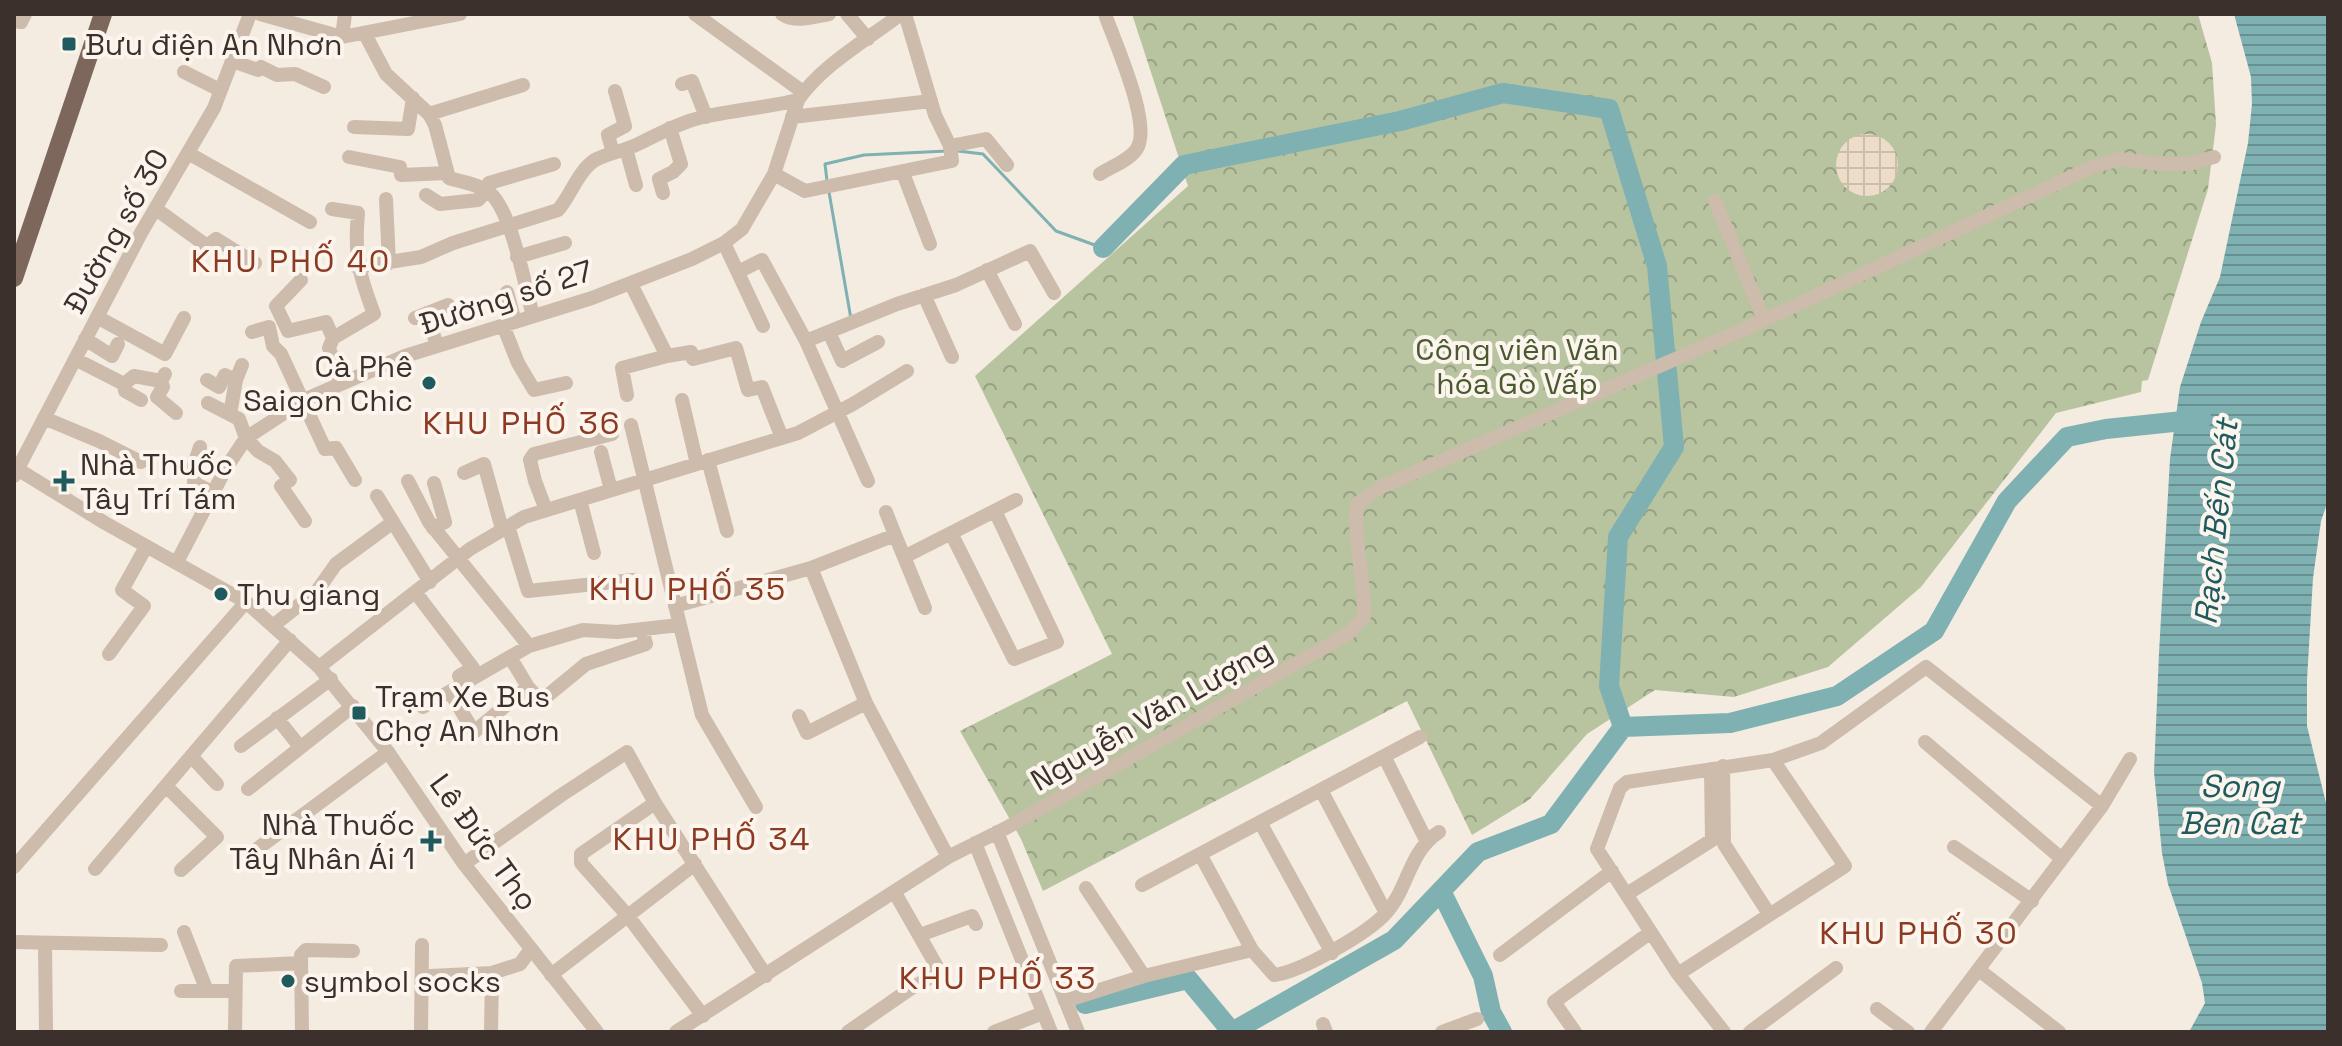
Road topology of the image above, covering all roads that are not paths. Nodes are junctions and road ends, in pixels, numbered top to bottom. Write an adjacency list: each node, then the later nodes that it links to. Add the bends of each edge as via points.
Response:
1 (25, 14): 14 (street, via 21,22)
2 (89, 14): 54 (main road)
3 (103, 14): 64 (main road)
4 (250, 14): 18 (street, Đường số 30)
5 (260, 14): 16 (street)
6 (345, 14): 16 (street)
7 (456, 14): 15 (street)
8 (695, 14): 25 (street)
9 (782, 14): 10 (street, via 806,19)
10 (829, 14)
11 (847, 14): 17 (street)
12 (903, 14): 17 (street); 27 (street)
13 (1105, 14): 43 (street, via 1142,139 1135,152)
14 (14, 21)
15 (365, 34): 16 (street); 26 (street, via 386,74)
16 (342, 37)
17 (868, 39): 25 (street)
18 (232, 61): 22 (street, via 277,75 295,74); 23 (street, Đường số 30)
19 (184, 72): 23 (street)
20 (682, 84): 29 (street, via 692,81)
21 (523, 85): 28 (street)
22 (324, 87)
23 (220, 90): 34 (street, Đường số 30)
24 (615, 91): 33 (street, via 625,126 608,135)
25 (800, 96): 29 (street, via 767,108); 30 (street, Đường số 27)
26 (413, 98): 28 (street); 31 (street, via 408,129)
27 (931, 101): 30 (street); 35 (street)
28 (429, 114): 40 (street)
29 (706, 117): 32 (street)
30 (792, 117): 42 (street, Đường số 27)
31 (354, 127)
32 (670, 128): 33 (street); 46 (street, via 681,164 659,179)
33 (620, 151): 44 (street); 53 (street, via 594,161 558,210)
34 (188, 153): 50 (street, Đường số 30); 52 (street)
35 (951, 153): 39 (street, via 986,139); 41 (street)
36 (349, 157): 40 (street, via 400,167 401,175)
37 (2214, 157): 74 (street, via 2189,164 2120,159 2092,167)
38 (554, 164): 45 (street, via 489,183)
39 (1007, 165)
40 (447, 173): 45 (street)
41 (903, 173): 42 (street, via 805,191); 57 (street)
42 (774, 174): 56 (street, Đường số 27, via 742,229)
43 (1100, 174)
44 (636, 185)
45 (487, 190): 47 (street, via 478,200 440,204); 53 (street)
46 (663, 193)
47 (426, 195)
48 (386, 199): 60 (street)
49 (1715, 201): 74 (street)
50 (156, 209): 59 (street, via 207,246 216,239); 72 (street, Đường số 30)
51 (332, 209): 61 (street, via 358,213)
52 (310, 222)
53 (509, 225): 58 (street); 60 (street)
54 (14, 239)
55 (565, 243): 58 (street)
56 (724, 243): 63 (street); 66 (street, Đường số 27)
57 (930, 244)
58 (517, 257): 71 (street)
59 (255, 263)
60 (389, 263): 61 (street)
61 (357, 267): 81 (street, via 374,314)
62 (987, 270): 68 (street, via 1030,251); 69 (street); 76 (street)
63 (738, 272): 77 (street); 83 (street, via 762,260)
64 (14, 278)
65 (301, 280): 78 (street, via 276,306)
66 (631, 284): 71 (street, Đường số 27); 88 (street)
67 (507, 292): 75 (street)
68 (1054, 293)
69 (924, 295): 80 (street); 89 (street)
70 (448, 305): 86 (street, via 421,316)
71 (533, 316): 75 (street, Đường số 27)
72 (97, 317): 73 (street, via 165,354); 82 (street, Đường số 30)
73 (184, 318)
74 (1764, 320): 183 (street, Nguyễn Văn Lượng, via 1381,487 1357,504 1354,529 1365,590 1364,617 1348,634)
75 (509, 323): 86 (street, Đường số 27); 95 (street, via 518,363 534,390)
76 (1015, 324)
77 (763, 326)
78 (288, 331): 81 (street, via 326,322); 87 (street, via 290,343)
79 (252, 332): 87 (street, via 269,327 273,346)
80 (829, 332): 83 (street); 84 (street, via 842,361)
81 (333, 338): 97 (street, via 329,348)
82 (85, 339): 85 (street, via 112,356); 90 (street, Đường số 30)
83 (806, 341): 104 (street)
84 (878, 342)
85 (118, 344)
86 (437, 346): 97 (street, Đường số 27)
87 (281, 354): 100 (street)
88 (667, 356): 98 (street, via 622,368); 110 (street, via 691,352 693,359 736,348 748,390 762,387)
89 (952, 357)
90 (75, 359): 96 (street); 106 (street, Đường số 30)
91 (242, 365): 94 (street)
92 (907, 371): 104 (street)
93 (207, 380): 94 (street, via 219,387 225,375)
94 (236, 380): 105 (street)
95 (566, 383)
96 (124, 384): 99 (street, via 125,391); 103 (street, via 134,376 163,377 157,397)
97 (341, 384): 100 (street, Đường số 27)
98 (627, 395)
99 (141, 400)
100 (304, 400): 109 (street, Đường số 27); 117 (street, via 325,449 336,448)
101 (682, 400): 114 (street)
102 (208, 403): 105 (street)
103 (176, 413)
104 (837, 413): 110 (street); 120 (street)
105 (230, 414): 109 (street, via 239,419)
106 (44, 418): 113 (street); 115 (street, Đường số 30)
107 (631, 425): 118 (street)
108 (612, 434): 127 (street, via 534,454 530,460)
109 (246, 438): 123 (street, Đường số 27); 130 (street, via 290,480 281,486)
110 (782, 438): 114 (street)
111 (200, 447): 123 (street, via 194,483)
112 (601, 452): 122 (street)
113 (141, 462)
114 (702, 462): 118 (street); 134 (street)
115 (15, 471): 137 (street, Lê Đức Thọ)
116 (464, 473): 132 (street, via 484,464)
117 (355, 480)
118 (644, 480): 122 (street); 147 (street)
119 (408, 481): 133 (street)
120 (868, 481)
121 (434, 483): 133 (street, via 445,522)
122 (611, 490): 125 (street)
123 (214, 493): 141 (street, Đường số 27)
124 (377, 496): 144 (street)
125 (580, 500): 127 (street); 138 (street)
126 (1016, 500): 128 (street)
127 (546, 510): 132 (street)
128 (995, 511): 135 (street); 135 (street, via 1057,642 1014,659)
129 (886, 512): 136 (street)
130 (305, 521)
131 (389, 525): 149 (street, via 336,564 317,591)
132 (505, 527): 140 (street); 143 (street, via 528,591)
133 (433, 528): 140 (street)
134 (727, 531)
135 (951, 533): 139 (street)
136 (895, 535): 139 (street); 142 (street)
137 (146, 547): 141 (street, Lê Đức Thọ); 154 (street, via 122,590 144,606)
138 (594, 553)
139 (904, 557): 148 (street)
140 (458, 561): 144 (street); 153 (street)
141 (177, 562): 146 (street, Lê Đức Thọ)
142 (811, 568): 147 (street); 160 (street)
143 (633, 580)
144 (430, 582): 145 (street)
145 (416, 593): 156 (street); 158 (street, via 473,668)
146 (246, 602): 149 (street, Lê Đức Thọ); 193 (street)
147 (675, 606): 150 (street)
148 (925, 608)
149 (274, 625): 152 (street, Lê Đức Thọ)
150 (679, 625): 151 (street); 181 (street, via 702,715)
151 (642, 629): 153 (street, via 583,630); 159 (street, via 646,644 586,664 541,701)
152 (290, 640): 156 (street, Lê Đức Thọ); 170 (street)
153 (529, 646): 155 (street)
154 (109, 654)
155 (510, 657): 158 (street); 159 (street)
156 (319, 667): 157 (street, Lê Đức Thọ)
157 (331, 679): 161 (street, Lê Đức Thọ); 164 (street)
158 (449, 687): 159 (street, via 474,732); 162 (street)
159 (528, 687)
160 (866, 703): 163 (street, via 807,733); 188 (street)
161 (353, 706): 168 (street); 169 (street, Lê Đức Thọ)
162 (423, 707)
163 (799, 716)
164 (277, 718): 167 (street); 168 (street)
165 (1420, 737): 171 (street)
166 (1925, 742): 190 (street)
167 (241, 746)
168 (300, 747): 177 (street)
169 (388, 752): 189 (street); 191 (street, Lê Đức Thọ)
170 (191, 756): 175 (street); 176 (street)
171 (1384, 756): 178 (street); 202 (street, via 1433,836)
172 (2130, 759): 180 (street)
173 (1773, 760): 174 (street); 180 (street, via 1821,743 1922,668 1930,669); 203 (street, via 1845,866)
174 (1717, 768): 184 (street); 196 (street, via 1627,782 1620,788 1597,849)
175 (217, 784)
176 (166, 786): 194 (street); 195 (street, via 217,837)
177 (248, 789)
178 (1321, 790): 182 (street); 202 (street)
179 (655, 803): 191 (street, via 627,752); 192 (street); 204 (street, via 580,858)
180 (2102, 806): 190 (street)
181 (756, 807)
182 (1260, 822): 187 (street); 216 (street)
183 (997, 832): 185 (street, Nguyễn Văn Lượng); 230 (street)
184 (1718, 842): 200 (street); 203 (street)
185 (975, 843): 188 (street, Nguyễn Văn Lượng); 232 (street)
186 (1954, 847): 201 (street)
187 (1200, 854): 197 (street); 214 (street)
188 (948, 857): 199 (street, Nguyễn Văn Lượng)
189 (245, 858)
190 (2062, 859): 201 (street)
191 (464, 864): 213 (street, Lê Đức Thọ)
192 (695, 864): 204 (street); 225 (street)
193 (14, 867)
194 (95, 869)
195 (181, 870)
196 (1612, 871): 200 (street); 217 (street)
197 (1142, 885)
198 (1086, 888): 226 (street)
199 (895, 893): 208 (street); 225 (street, Nguyễn Văn Lượng)
200 (1627, 894): 207 (street)
201 (2032, 901): 220 (street)
202 (1386, 913): 216 (street)
203 (1769, 914): 222 (street)
204 (628, 916): 223 (street); 233 (street)
205 (976, 924): 208 (street, via 972,916)
206 (184, 932): 228 (street)
207 (1651, 932): 222 (street); 248 (street, via 1554,1002)
208 (920, 935): 243 (street, via 940,972)
209 (14, 942): 210 (street)
210 (45, 943): 211 (street); 236 (street)
211 (161, 945)
212 (422, 945): 239 (street)
213 (531, 949): 221 (street, via 520,964); 223 (street, Lê Đức Thọ)
214 (1252, 950): 216 (street, via 1274,975); 226 (street)
215 (353, 951): 218 (street, via 306,950)
216 (1332, 953)
217 (1500, 955)
218 (300, 963): 229 (street, via 236,966); 238 (street)
219 (1836, 968): 250 (street)
220 (1979, 970): 235 (street); 252 (street)
221 (492, 973): 224 (street); 240 (street)
222 (1678, 974): 249 (street)
223 (551, 975): 241 (street, Lê Đức Thọ)
224 (430, 976)
225 (766, 976): 233 (street, Nguyễn Văn Lượng)
226 (1144, 976): 230 (street)
227 (181, 991): 228 (street)
228 (207, 991): 229 (street)
229 (235, 991): 237 (street)
230 (1065, 1001): 246 (street)
231 (1877, 1009): 251 (street)
232 (1043, 1013): 244 (street); 245 (street)
233 (703, 1016): 242 (street, Nguyễn Văn Lượng)
234 (1477, 1019): 247 (street)
235 (1939, 1029)
236 (46, 1032)
237 (235, 1032)
238 (302, 1032)
239 (421, 1032)
240 (491, 1032)
241 (597, 1032)
242 (676, 1032)
243 (848, 1032)
244 (994, 1032)
245 (1051, 1032)
246 (1078, 1032)
247 (1442, 1032)
248 (1575, 1032)
249 (1724, 1032)
250 (1750, 1032)
251 (1908, 1032)
252 (2059, 1032)

